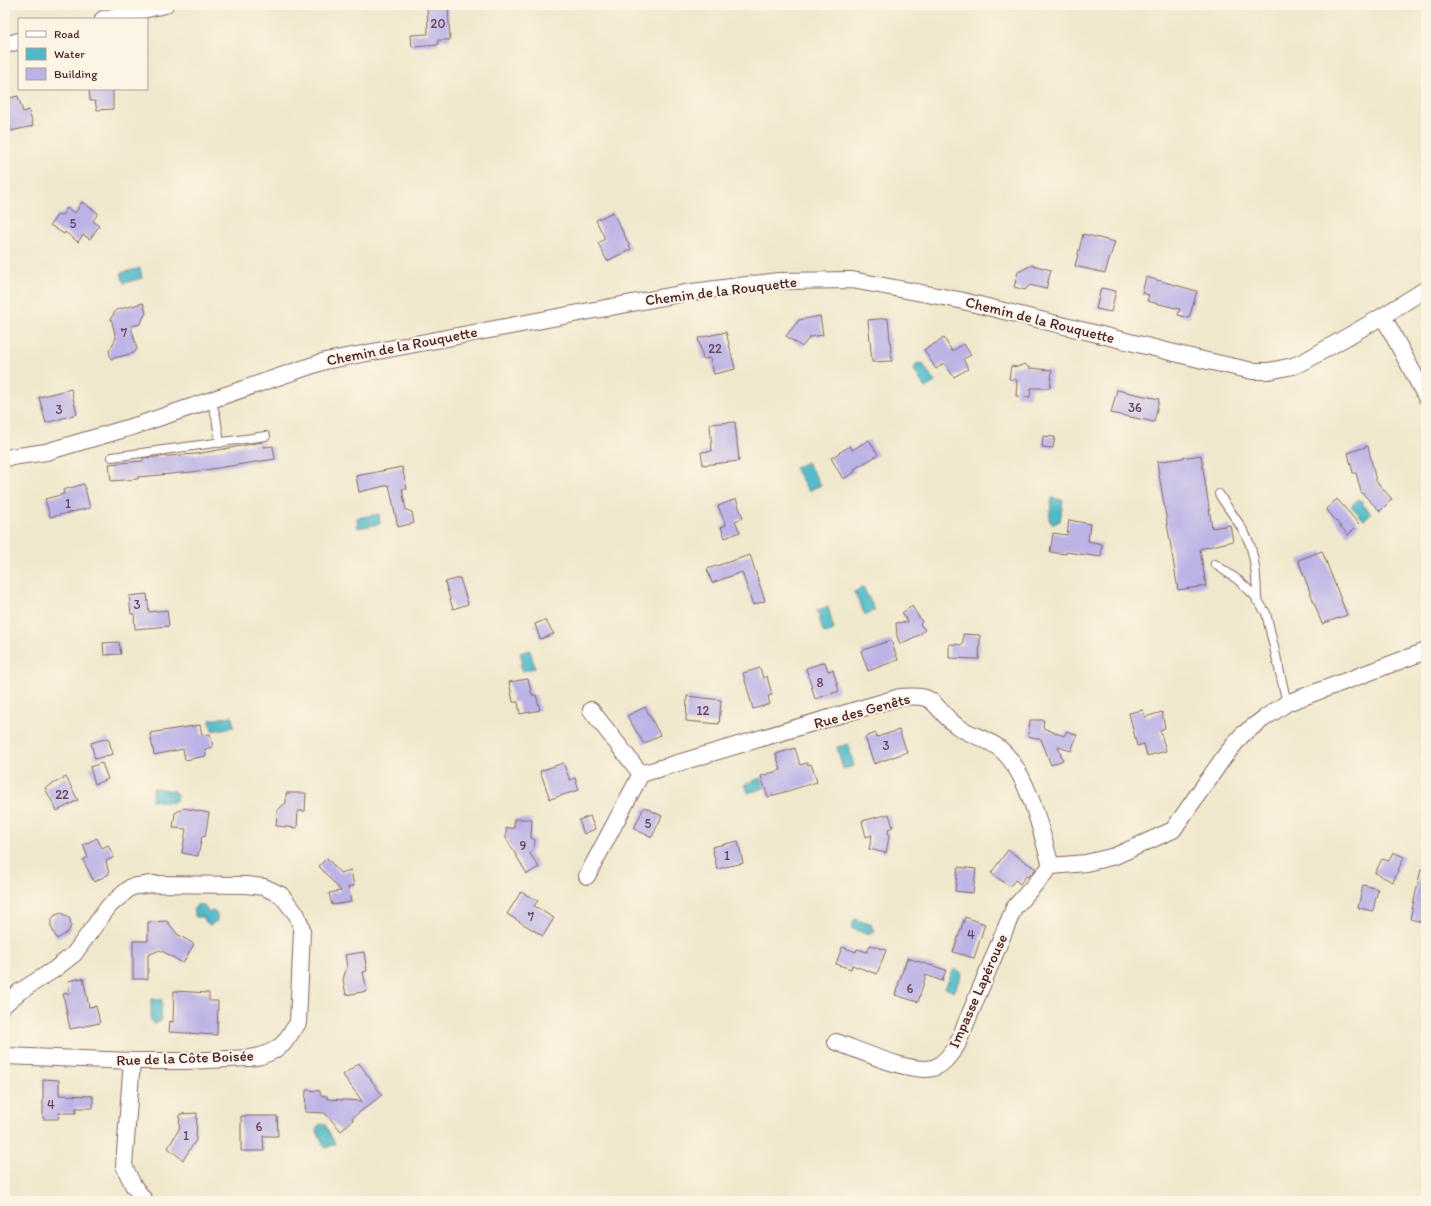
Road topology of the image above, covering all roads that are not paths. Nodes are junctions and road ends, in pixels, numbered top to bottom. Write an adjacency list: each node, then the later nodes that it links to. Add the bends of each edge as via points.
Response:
1 (154, 6): 2 (street)
2 (106, 18)
3 (18, 41): 4 (street)
4 (5, 44)
5 (1426, 289): 6 (street, Chemin de la Rouquette)
6 (1383, 316): 7 (street); 8 (street, Chemin de la Rouquette, via 1299,364 1269,371 1253,371 959,300 852,280 778,281 686,293 324,361)
7 (1426, 396)
8 (211, 400): 10 (lane); 12 (street, Chemin de la Rouquette, via 46,452)
9 (266, 436): 10 (lane)
10 (220, 442): 11 (lane)
11 (112, 457)
12 (5, 458)
13 (1219, 494): 15 (lane, via 1251,547 1257,579)
14 (1215, 564): 15 (lane, via 1238,580)
15 (1257, 600): 17 (lane, via 1266,613)
16 (1426, 651): 17 (street)
17 (1287, 703): 20 (street, via 1242,735 1173,830 1115,856)
18 (591, 710): 19 (street)
19 (641, 774): 20 (street, Rue des Genêts, via 900,697 919,695 928,697 953,723 968,734 987,740 999,748 1012,762 1029,794); 21 (street)
20 (1059, 866): 23 (street, Impasse Lapérouse, via 1014,908 957,1045 945,1060 934,1068 913,1069)
21 (587, 876)
22 (5, 1004): 25 (street, Rue de la Côte Boisée, via 74,954 109,906 131,887 151,884 246,885 264,887 281,896 297,915 302,930 298,1023 283,1044 267,1054 249,1058)
23 (836, 1042)
24 (5, 1056): 25 (street, Rue de la Côte Boisée)
25 (132, 1061): 26 (street, via 124,1166)
26 (145, 1201)

